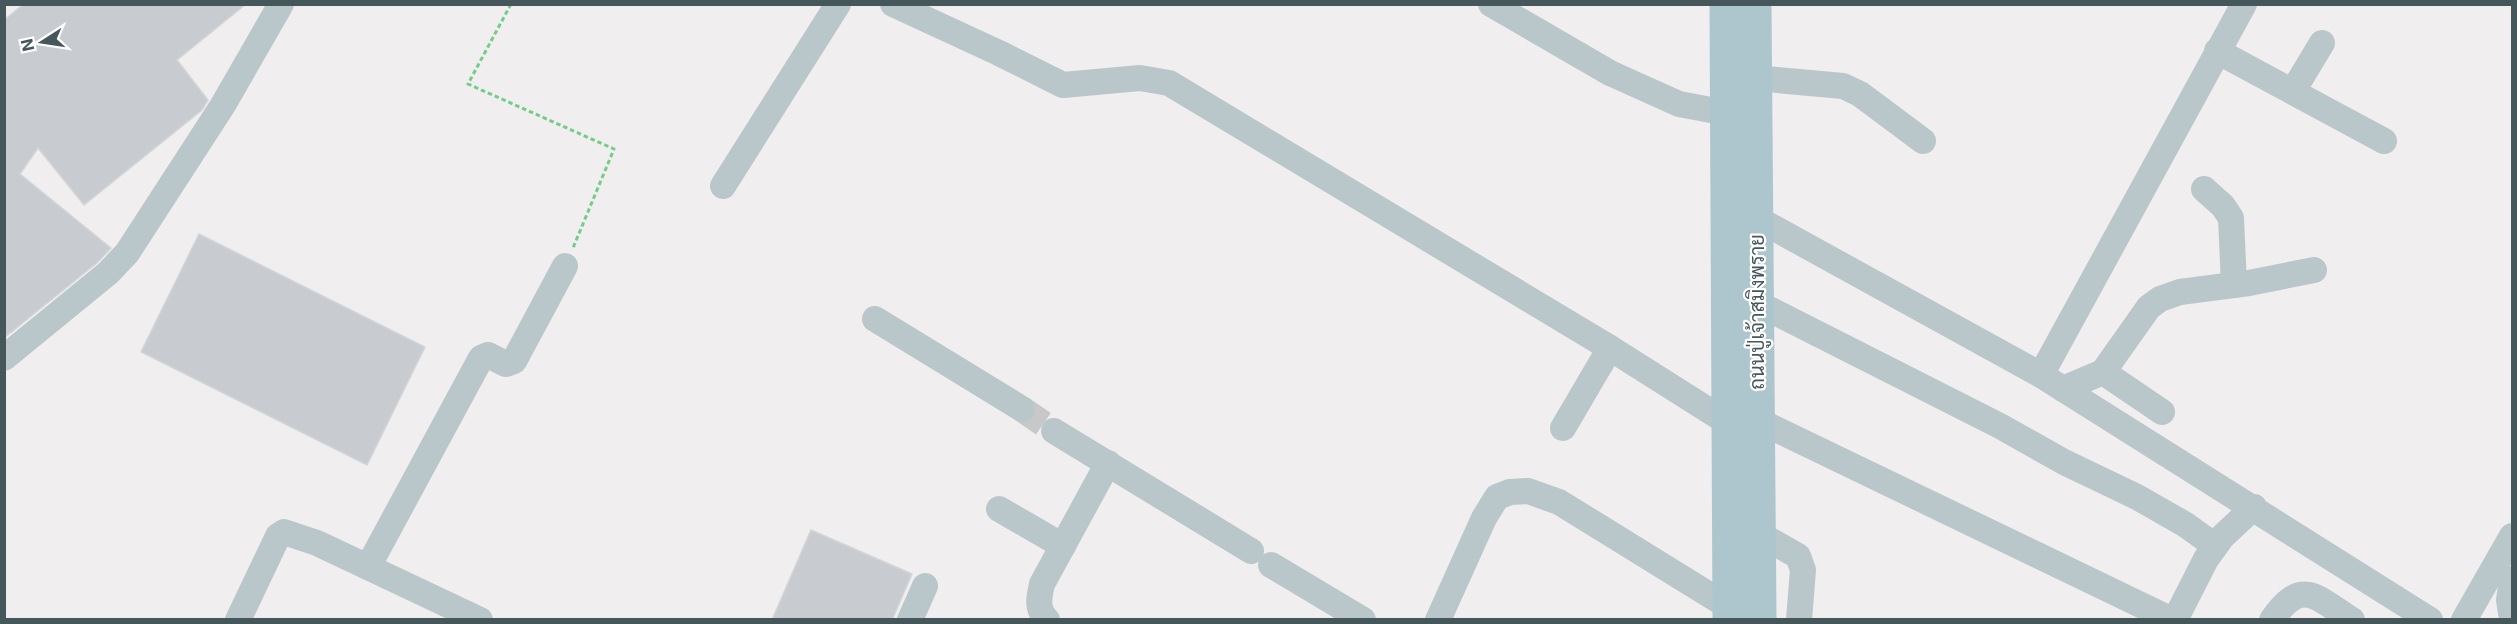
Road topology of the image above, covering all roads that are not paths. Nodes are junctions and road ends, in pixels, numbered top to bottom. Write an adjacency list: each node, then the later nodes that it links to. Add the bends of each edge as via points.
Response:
1 (281, 4): 24 (street, via 223,105 127,253)
2 (838, 4): 15 (street)
3 (893, 4): 23 (street, via 1063,85 1140,78 1169,83)
4 (1491, 4): 12 (street, via 1610,73 1678,104)
5 (1726, 4): 12 (main road, ถนนปู่เจ้าสมิงพราย)
6 (1755, 4): 10 (main road, ถนนปู่เจ้าสมิงพราย)
7 (2244, 4): 9 (street)
8 (2322, 43): 11 (street)
9 (2217, 51): 11 (street); 26 (street)
10 (1755, 78): 12 (main road, ถนนปู่เจ้าสมิงพราย); 13 (street, via 1843,86 1860,94)
11 (2293, 91): 14 (street)
12 (1741, 113): 17 (main road, ถนนปู่เจ้าสมิงพราย); 30 (main road, ถนนปู่เจ้าสมิงพราย)
13 (1923, 141)
14 (2384, 141)
15 (723, 186)
16 (2204, 189): 20 (street, via 2231,218)
17 (1756, 218): 21 (main road, ถนนปู่เจ้าสมิงพราย); 26 (street)
18 (565, 266): 40 (street, via 514,361 506,364 482,356)
19 (2314, 270): 20 (street)
20 (2234, 285): 25 (street, via 2180,292 2160,299 2149,307)
21 (1757, 303): 30 (main road, ถนนปู่เจ้าสมิงพราย); 39 (street, via 2138,497)
22 (875, 319): 28 (street)
23 (1610, 348): 30 (street); 31 (street)
24 (4, 358)
25 (2103, 372): 27 (street); 29 (street)
26 (2041, 375): 27 (street)
27 (2063, 389): 34 (street)
28 (1022, 409)
29 (2162, 412)
30 (1742, 421): 36 (main road, ถนนปู่เจ้าสมิงพราย); 43 (main road, ถนนปู่เจ้าสมิงพราย); 53 (street)
31 (1563, 428)
32 (1054, 431): 33 (street)
33 (1108, 463): 38 (street); 49 (street)
34 (2254, 507): 39 (street); 56 (street)
35 (999, 509): 38 (street)
36 (1759, 534): 51 (main road, ถนนปู่เจ้าสมิงพราย); 52 (street, via 1798,556 1803,570)
37 (2512, 536): 57 (street)
38 (1063, 546): 48 (street, via 1042,584 1038,601)
39 (2215, 546): 53 (street)
40 (368, 567): 45 (street, via 284,532 278,536); 46 (street)
41 (2512, 579): 44 (street)
42 (925, 586): 47 (street)
43 (1729, 613): 50 (street, via 1559,501 1528,490 1497,497)
44 (2512, 619)
45 (238, 620)
46 (480, 620)
47 (910, 620)
48 (1047, 620)
49 (1363, 620)
50 (1438, 620)
51 (1760, 620)
52 (1799, 620)
53 (2173, 620)
54 (2272, 620): 55 (street, via 2287,600 2310,594)
55 (2352, 620)
56 (2430, 620)
57 (2464, 620)

